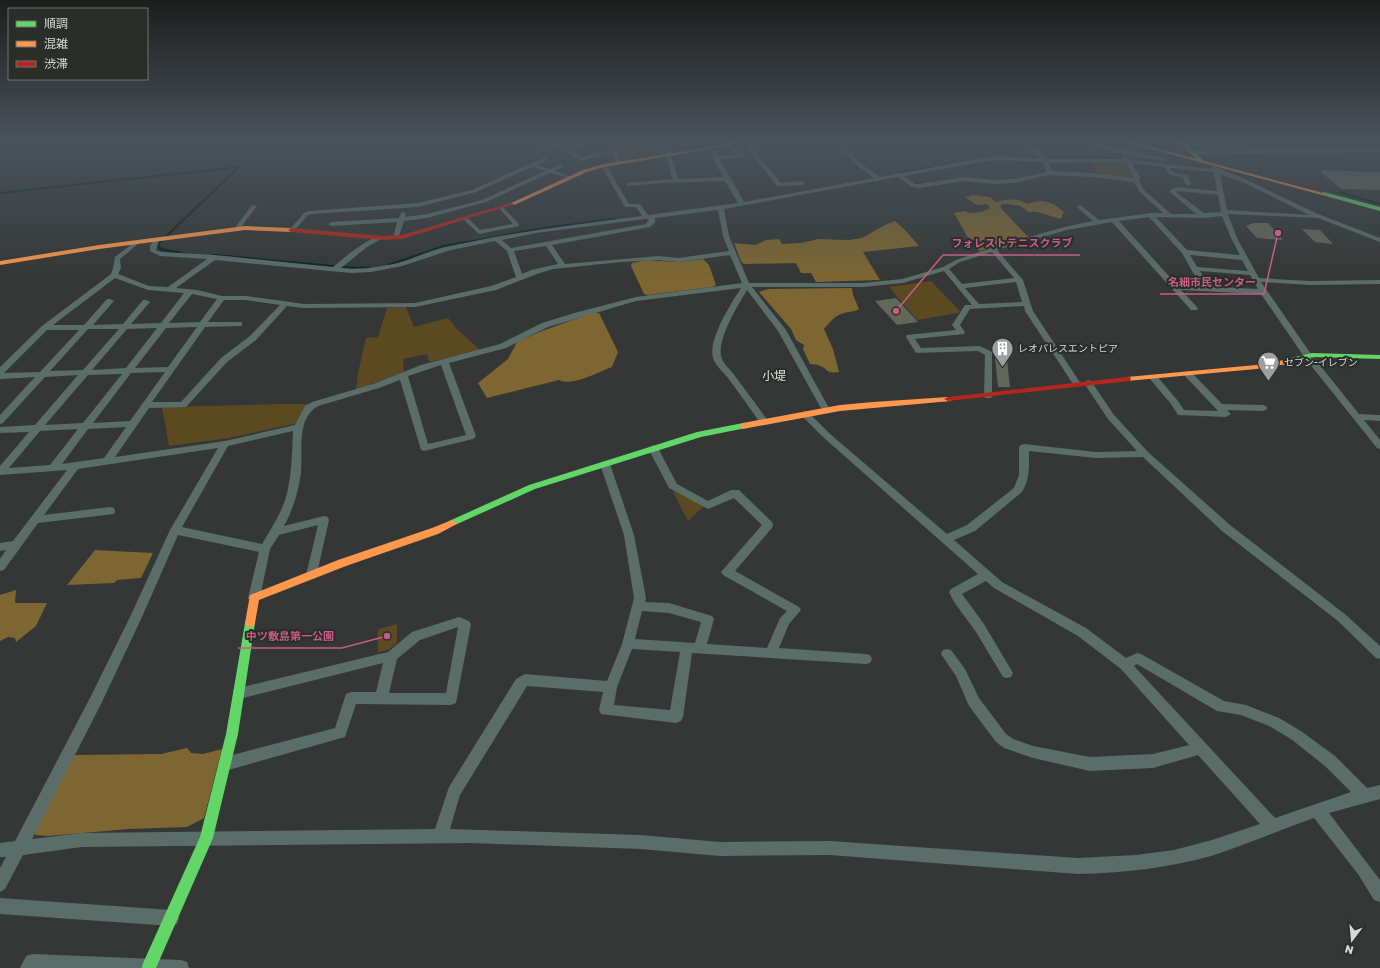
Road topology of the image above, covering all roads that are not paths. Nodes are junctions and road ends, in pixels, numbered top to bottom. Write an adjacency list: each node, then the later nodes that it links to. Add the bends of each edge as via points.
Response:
1 (483, 187): 11 (street)
2 (514, 187): 13 (street)
3 (551, 187): 19 (street)
4 (616, 187): 26 (street, via 627,206 638,205)
5 (732, 187): 14 (street)
6 (837, 187): 14 (street)
7 (1140, 187): 24 (street)
8 (1220, 187): 12 (street)
9 (1258, 187): 27 (street)
10 (1297, 187): 20 (street)
11 (474, 191): 13 (street); 16 (street)
12 (1221, 193): 22 (street); 25 (street, via 1178,189 1172,191)
13 (484, 201): 19 (street); 29 (street)
14 (742, 204): 18 (street)
15 (254, 206): 33 (street)
16 (406, 207): 21 (street); 29 (street)
17 (1080, 207): 31 (street)
18 (721, 208): 26 (street); 46 (street, via 726,236)
19 (499, 209): 28 (street); 28 (street, via 517,225 479,232)
20 (1380, 209)
21 (341, 211): 32 (street); 34 (street, via 308,212)
22 (1224, 213): 25 (street); 27 (street); 48 (street)
23 (1151, 215): 24 (street); 30 (street); 45 (street)
24 (1169, 215): 25 (street)
25 (1203, 216)
26 (649, 217): 38 (street, via 536,231); 42 (street, via 652,222 648,226)
27 (1322, 218): 40 (street)
28 (466, 219): 37 (street)
29 (401, 220): 32 (street); 37 (street)
30 (1115, 220): 31 (street); 62 (street)
31 (1098, 222): 43 (street, via 1066,228)
32 (331, 224): 35 (street)
33 (237, 229): 34 (street); 39 (street)
34 (292, 230): 35 (street)
35 (325, 233): 36 (street)
36 (381, 238): 37 (street); 51 (street, via 365,246)
37 (396, 238)
38 (497, 239): 44 (street); 51 (street, via 442,250 387,268)
39 (156, 240): 41 (street); 47 (street, via 153,251 160,254)
40 (1380, 240)
41 (137, 242): 49 (street); 54 (street, via 117,258)
42 (548, 242): 44 (street); 50 (street)
43 (994, 249): 52 (street); 58 (street)
44 (510, 250): 57 (street)
45 (1184, 252): 48 (street); 53 (street)
46 (733, 253): 50 (street, via 678,260 659,258); 60 (street)
47 (215, 257): 51 (street); 63 (street)
48 (1245, 258): 56 (street)
49 (0, 263)
50 (563, 266): 57 (street, via 534,272)
51 (337, 268)
52 (945, 268): 60 (street, via 903,281 863,285); 61 (street)
53 (1195, 269): 55 (street); 56 (street)
54 (114, 275): 63 (street, via 148,288); 78 (street)
55 (1199, 276)
56 (1255, 277): 59 (street, via 1310,283); 65 (street)
57 (520, 278): 69 (street, via 493,288 415,305)
58 (1019, 280): 61 (street); 70 (street)
59 (1380, 282)
60 (746, 285): 81 (street, via 619,303 545,326 503,346); 96 (street, via 782,330); 101 (street, via 724,327 717,346 717,356 720,364)
61 (960, 286): 71 (street)
62 (1175, 287): 65 (street); 72 (street)
63 (169, 290): 64 (street)
64 (190, 291): 66 (street); 76 (street)
65 (1263, 292): 79 (street)
66 (222, 298): 69 (street, via 246,298); 74 (street)
67 (110, 301): 77 (street)
68 (146, 302): 75 (street)
69 (284, 304): 93 (street, via 253,338 224,360 183,405)
70 (1026, 304): 71 (street); 91 (street)
71 (977, 306): 92 (street, via 968,306 956,325 961,332 910,338 919,351 980,348 989,354)
72 (1194, 308)
73 (239, 324): 74 (street)
74 (203, 325): 76 (street); 82 (street)
75 (125, 326): 76 (street); 77 (street); 85 (street)
76 (163, 326): 83 (street)
77 (86, 327): 78 (street); 86 (street)
78 (45, 328): 84 (street)
79 (1308, 356): 80 (street); 87 (street, via 1256,367); 98 (street)
80 (1380, 356)
81 (444, 362): 88 (street); 88 (street, via 470,437 424,448)
82 (171, 369): 83 (street); 93 (street)
83 (128, 371): 85 (street); 103 (street)
84 (0, 372)
85 (86, 373): 86 (street); 105 (street)
86 (44, 374): 89 (street); 100 (street)
87 (1188, 374): 90 (street); 94 (street)
88 (403, 375): 104 (street, via 353,394 310,406)
89 (0, 376)
90 (1153, 377): 91 (street); 94 (street, via 1181,413 1226,414)
91 (1083, 384): 92 (street); 110 (street)
92 (988, 396): 96 (street)
93 (145, 405): 102 (street)
94 (1221, 407): 95 (street)
95 (1264, 408)
96 (826, 410): 97 (street)
97 (805, 414): 101 (street); 120 (street)
98 (1357, 417): 99 (street); 108 (street)
99 (1380, 418)
100 (0, 421)
101 (763, 421): 109 (street, via 700,434)
102 (133, 424): 103 (street); 111 (street)
103 (85, 426): 105 (street); 114 (street)
104 (298, 427): 107 (street); 119 (street, via 296,473 291,498)
105 (39, 428): 106 (street); 115 (street)
106 (0, 430)
107 (225, 444): 111 (street); 118 (street)
108 (1380, 446)
109 (653, 448): 112 (street); 132 (street, via 673,486 708,505 735,493 768,525 726,572 795,610 784,621)
110 (1145, 454): 120 (street, via 1096,455 1024,447 1022,485 1018,490 971,528); 134 (street, via 1226,528 1342,618)
111 (108, 460): 113 (street)
112 (605, 464): 125 (street, via 532,487 435,531); 128 (street, via 630,535 639,587)
113 (75, 466): 114 (street); 117 (street)
114 (53, 468): 115 (street)
115 (0, 472)
116 (110, 511): 117 (street)
117 (35, 520): 121 (street)
118 (175, 530): 123 (street); 150 (street, via 96,700)
119 (275, 532): 123 (street); 125 (street, via 324,520)
120 (945, 540): 126 (street)
121 (16, 545): 122 (street); 124 (street)
122 (0, 547)
123 (265, 549): 127 (street)
124 (0, 567)
125 (312, 575): 127 (street)
126 (987, 575): 137 (street, via 998,585 1082,632); 138 (street, via 955,592)
127 (254, 598): 140 (street)
128 (638, 606): 129 (street); 131 (street, via 669,608 708,619)
129 (628, 644): 130 (street); 139 (street)
130 (687, 648): 131 (street); 139 (street, via 676,718 606,710)
131 (700, 648): 132 (street)
132 (771, 654): 136 (street)
133 (947, 654): 142 (street, via 960,673 974,702 1001,738 1009,744 1033,752 1090,764 1149,762)
134 (1380, 654)
135 (391, 656): 140 (street); 141 (street); 141 (street, via 416,636 459,622 465,624 452,699)
136 (866, 659)
137 (1125, 665): 142 (street); 145 (street, via 1136,658 1222,707 1241,709 1274,722 1330,760)
138 (1007, 673)
139 (611, 687): 148 (street, via 525,680 520,683 454,792)
140 (239, 693): 143 (street)
141 (381, 698): 143 (street, via 351,698 340,733)
142 (1200, 748): 147 (street)
143 (224, 764): 149 (street)
144 (1380, 792): 145 (street)
145 (1364, 796): 146 (street)
146 (1317, 810): 147 (street); 153 (street)
147 (1272, 826): 148 (street, via 1188,854 1150,862 1105,866 830,848 720,849 640,842)
148 (440, 837): 149 (street)
149 (206, 838): 150 (street, via 82,840); 155 (street)
150 (20, 847): 151 (street); 152 (street)
151 (0, 850)
152 (0, 884)
153 (1380, 894)
154 (0, 906): 155 (street)
155 (171, 918): 156 (street)
156 (149, 966): 157 (street, via 32,962); 158 (street)
157 (28, 968)
158 (181, 968)

